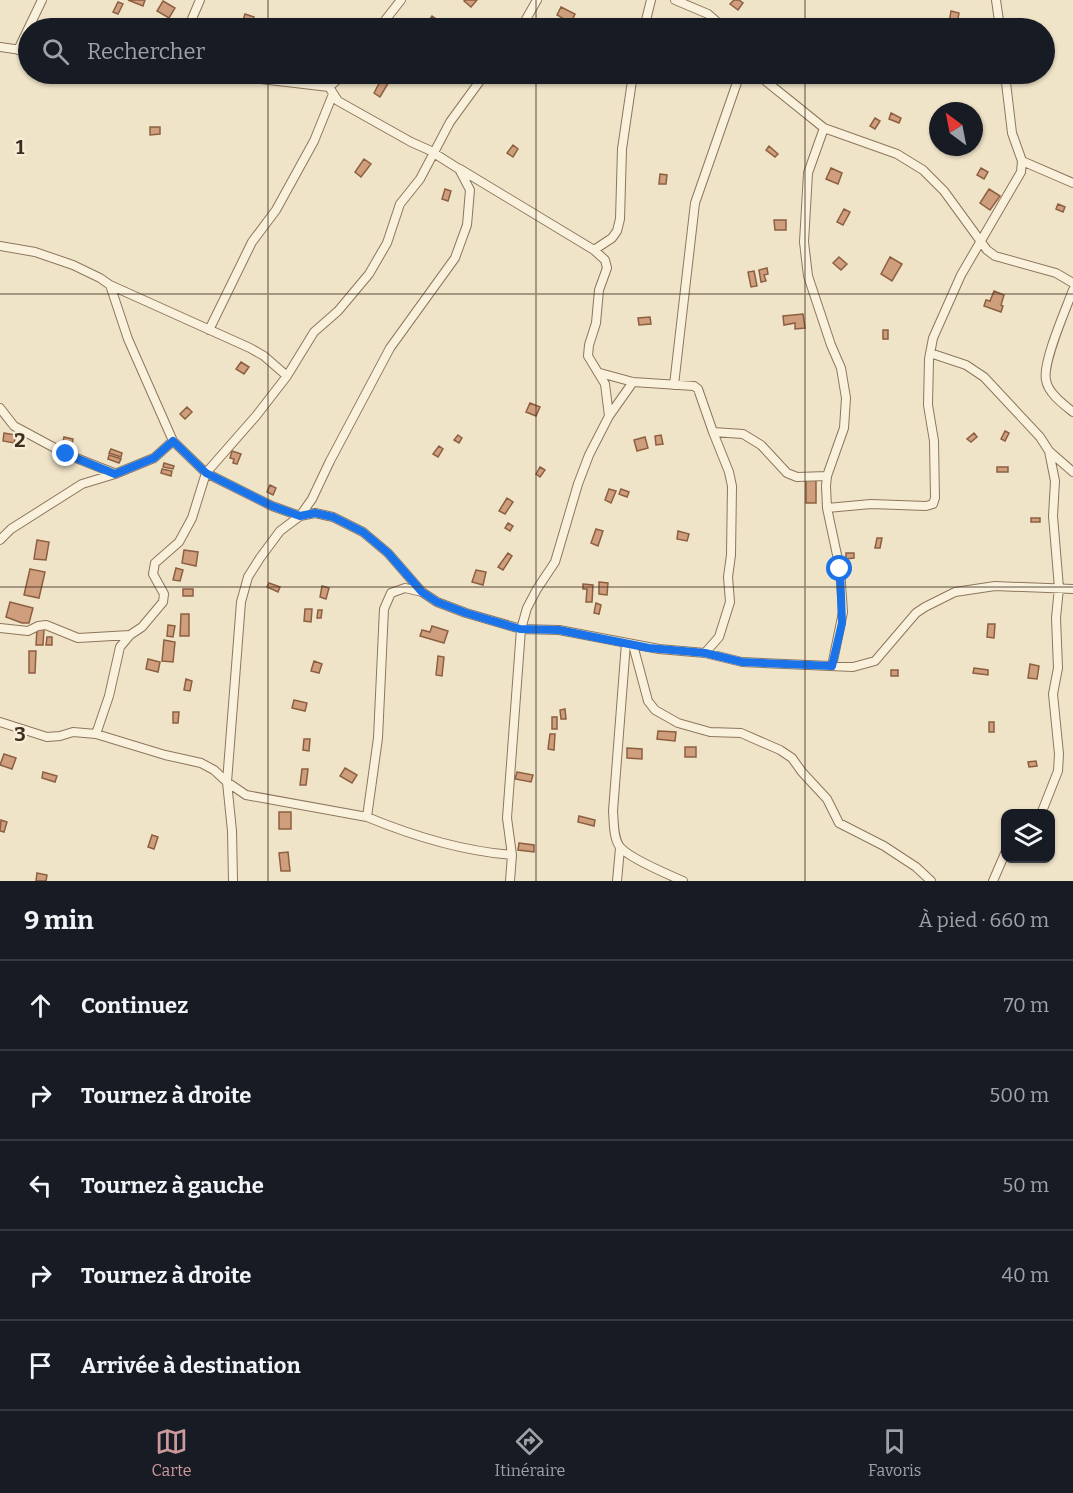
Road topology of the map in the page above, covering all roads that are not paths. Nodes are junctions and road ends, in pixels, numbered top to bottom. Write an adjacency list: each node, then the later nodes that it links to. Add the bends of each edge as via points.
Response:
1 (42, 0): 8 (street)
2 (200, 0): 9 (street)
3 (401, 0): 10 (street)
4 (537, 0): 11 (street)
5 (651, 0): 12 (street)
6 (675, 0): 13 (street)
7 (996, 0): 14 (street)
8 (33, 18)
9 (192, 18)
10 (387, 18)
11 (527, 18)
12 (646, 18)
13 (713, 18)
14 (999, 18)
15 (0, 47): 16 (street)
16 (18, 50)
17 (284, 84): 24 (street)
18 (336, 84): 24 (street)
19 (477, 84): 26 (street)
20 (632, 84): 32 (street, via 622,149 619,225 612,238)
21 (736, 84): 41 (street, via 695,202)
22 (769, 84): 25 (street)
23 (1006, 84): 27 (street, via 1012,133)
24 (331, 91): 26 (street, via 338,101); 36 (street, via 314,141 276,210 252,242)
25 (824, 128): 30 (street, via 897,154 923,170 945,191); 51 (street, via 808,173 804,242 808,276 841,368 846,398 844,428)
26 (434, 153): 28 (street); 39 (street, via 400,204 387,243 369,274 314,332)
27 (1022, 161): 29 (street); 30 (street, via 1013,188)
28 (459, 169): 32 (street); 53 (street, via 470,190 470,201 467,225 455,258 390,348)
29 (1073, 183)
30 (981, 240): 33 (street, via 995,256 1056,273); 37 (street, via 940,318)
31 (0, 246): 34 (street, via 35,252 73,265)
32 (594, 250): 38 (street, via 607,267 599,290 588,356)
33 (1073, 282)
34 (110, 285): 36 (street); 46 (street, via 128,339)
35 (1073, 290): 43 (street, via 1046,366 1046,381 1060,402)
36 (209, 330): 39 (street, via 264,356)
37 (930, 353): 47 (street, via 966,365 984,377); 52 (street, via 928,405 934,453 933,504)
38 (600, 373): 40 (street); 44 (street)
39 (287, 376): 49 (street)
40 (633, 382): 41 (street); 44 (street)
41 (674, 385): 45 (street, via 698,388)
42 (0, 408): 50 (street, via 14,426)
43 (1073, 412)
44 (609, 416): 59 (street, via 585,465 555,562 532,598)
45 (713, 432): 51 (street, via 743,434 761,445 787,473 798,477); 62 (street, via 732,486 730,602 719,637)
46 (173, 441): 49 (street); 50 (street, via 154,458)
47 (1049, 451): 48 (street); 55 (street, via 1055,481 1053,516)
48 (1073, 471)
49 (206, 473): 53 (street); 60 (street, via 192,518 179,542 155,563 153,574 164,594 163,602)
50 (115, 474): 54 (street, via 82,484)
51 (827, 476): 52 (street)
52 (827, 508): 63 (street, via 840,569 843,612)
53 (300, 516): 57 (street, via 315,513 333,517 363,532 388,553); 66 (street, via 280,531 260,558 248,577 241,602)
54 (0, 540)
55 (1059, 588): 56 (street); 63 (street, via 995,586 956,592 916,613 875,661 853,667); 67 (street, via 1058,668 1053,694 1058,771)
56 (1073, 589)
57 (422, 592): 59 (street, via 447,606); 68 (street, via 405,588 391,593 384,609 378,738)
58 (0, 628): 60 (street, via 28,631 46,625 78,638)
59 (520, 629): 61 (street, via 559,630); 70 (street, via 507,818)
60 (130, 635): 65 (street, via 120,647)
61 (629, 644): 62 (street); 69 (street, via 613,812); 76 (street, via 648,701 655,710 678,723 710,732 741,733 780,750 792,758 826,799 839,823 892,851)
62 (705, 653): 63 (street, via 742,662)
63 (832, 666)
64 (0, 722): 65 (street, via 47,737 73,732)
65 (96, 734): 66 (street, via 201,763)
66 (227, 782): 68 (street, via 246,795); 72 (street)
67 (1043, 809)
68 (367, 817): 70 (street, via 409,835 478,852)
69 (620, 848): 74 (street); 75 (street)
70 (512, 855): 73 (street)
71 (1001, 861): 77 (street)
72 (233, 881)
73 (510, 881)
74 (617, 881)
75 (683, 881)
76 (931, 881)
77 (993, 881)

